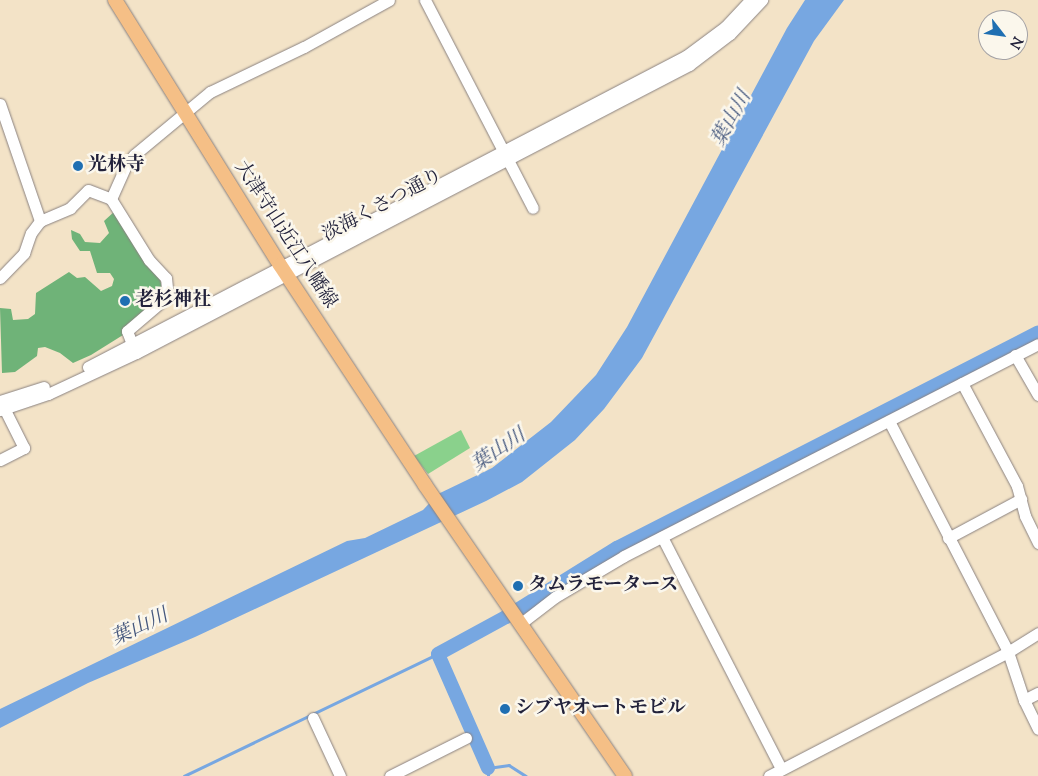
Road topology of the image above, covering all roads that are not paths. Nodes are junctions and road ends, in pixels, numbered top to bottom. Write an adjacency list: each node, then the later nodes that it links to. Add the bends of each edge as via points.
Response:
1 (115, 0): 7 (main road, 大津守山近江八幡線)
2 (389, 0): 7 (street, via 304,47 210,92)
3 (425, 0): 8 (street)
4 (750, 0): 8 (street, 淡海くさつ通り, via 725,27 686,56)
5 (762, 0): 8 (street, 淡海くさつ通り, via 730,34 689,65)
6 (0, 104): 11 (street)
7 (185, 112): 9 (street, via 134,155); 12 (main road, 大津守山近江八幡線)
8 (506, 156): 10 (street); 12 (street, 淡海くさつ通り)
9 (111, 200): 11 (street, via 88,190 70,208); 15 (street, via 149,260 166,278 168,296 127,331)
10 (533, 208)
11 (40, 221): 13 (street, via 31,233 24,253)
12 (284, 271): 15 (street, 淡海くさつ通り); 26 (main road, 大津守山近江八幡線)
13 (0, 278)
14 (1038, 344): 16 (street)
15 (134, 349): 19 (street, 淡海くさつ通り, via 48,394)
16 (1015, 356): 17 (street); 18 (street)
17 (962, 383): 20 (street); 22 (street)
18 (1038, 395)
19 (1, 404): 21 (street, via 24,448)
20 (889, 421): 23 (street); 24 (street)
21 (0, 460)
22 (1021, 499): 24 (street); 25 (street)
23 (662, 537): 26 (street); 34 (street)
24 (948, 538): 28 (street)
25 (1038, 543)
26 (515, 617): 37 (main road, 大津守山近江八幡線)
27 (1038, 633): 28 (street)
28 (1008, 652): 30 (street); 34 (street)
29 (1038, 692): 30 (street)
30 (1024, 700): 32 (street)
31 (313, 718): 35 (street)
32 (1038, 729)
33 (466, 738): 36 (street)
34 (781, 769): 38 (street)
35 (340, 776)
36 (390, 776)
37 (625, 776)
38 (770, 776)

